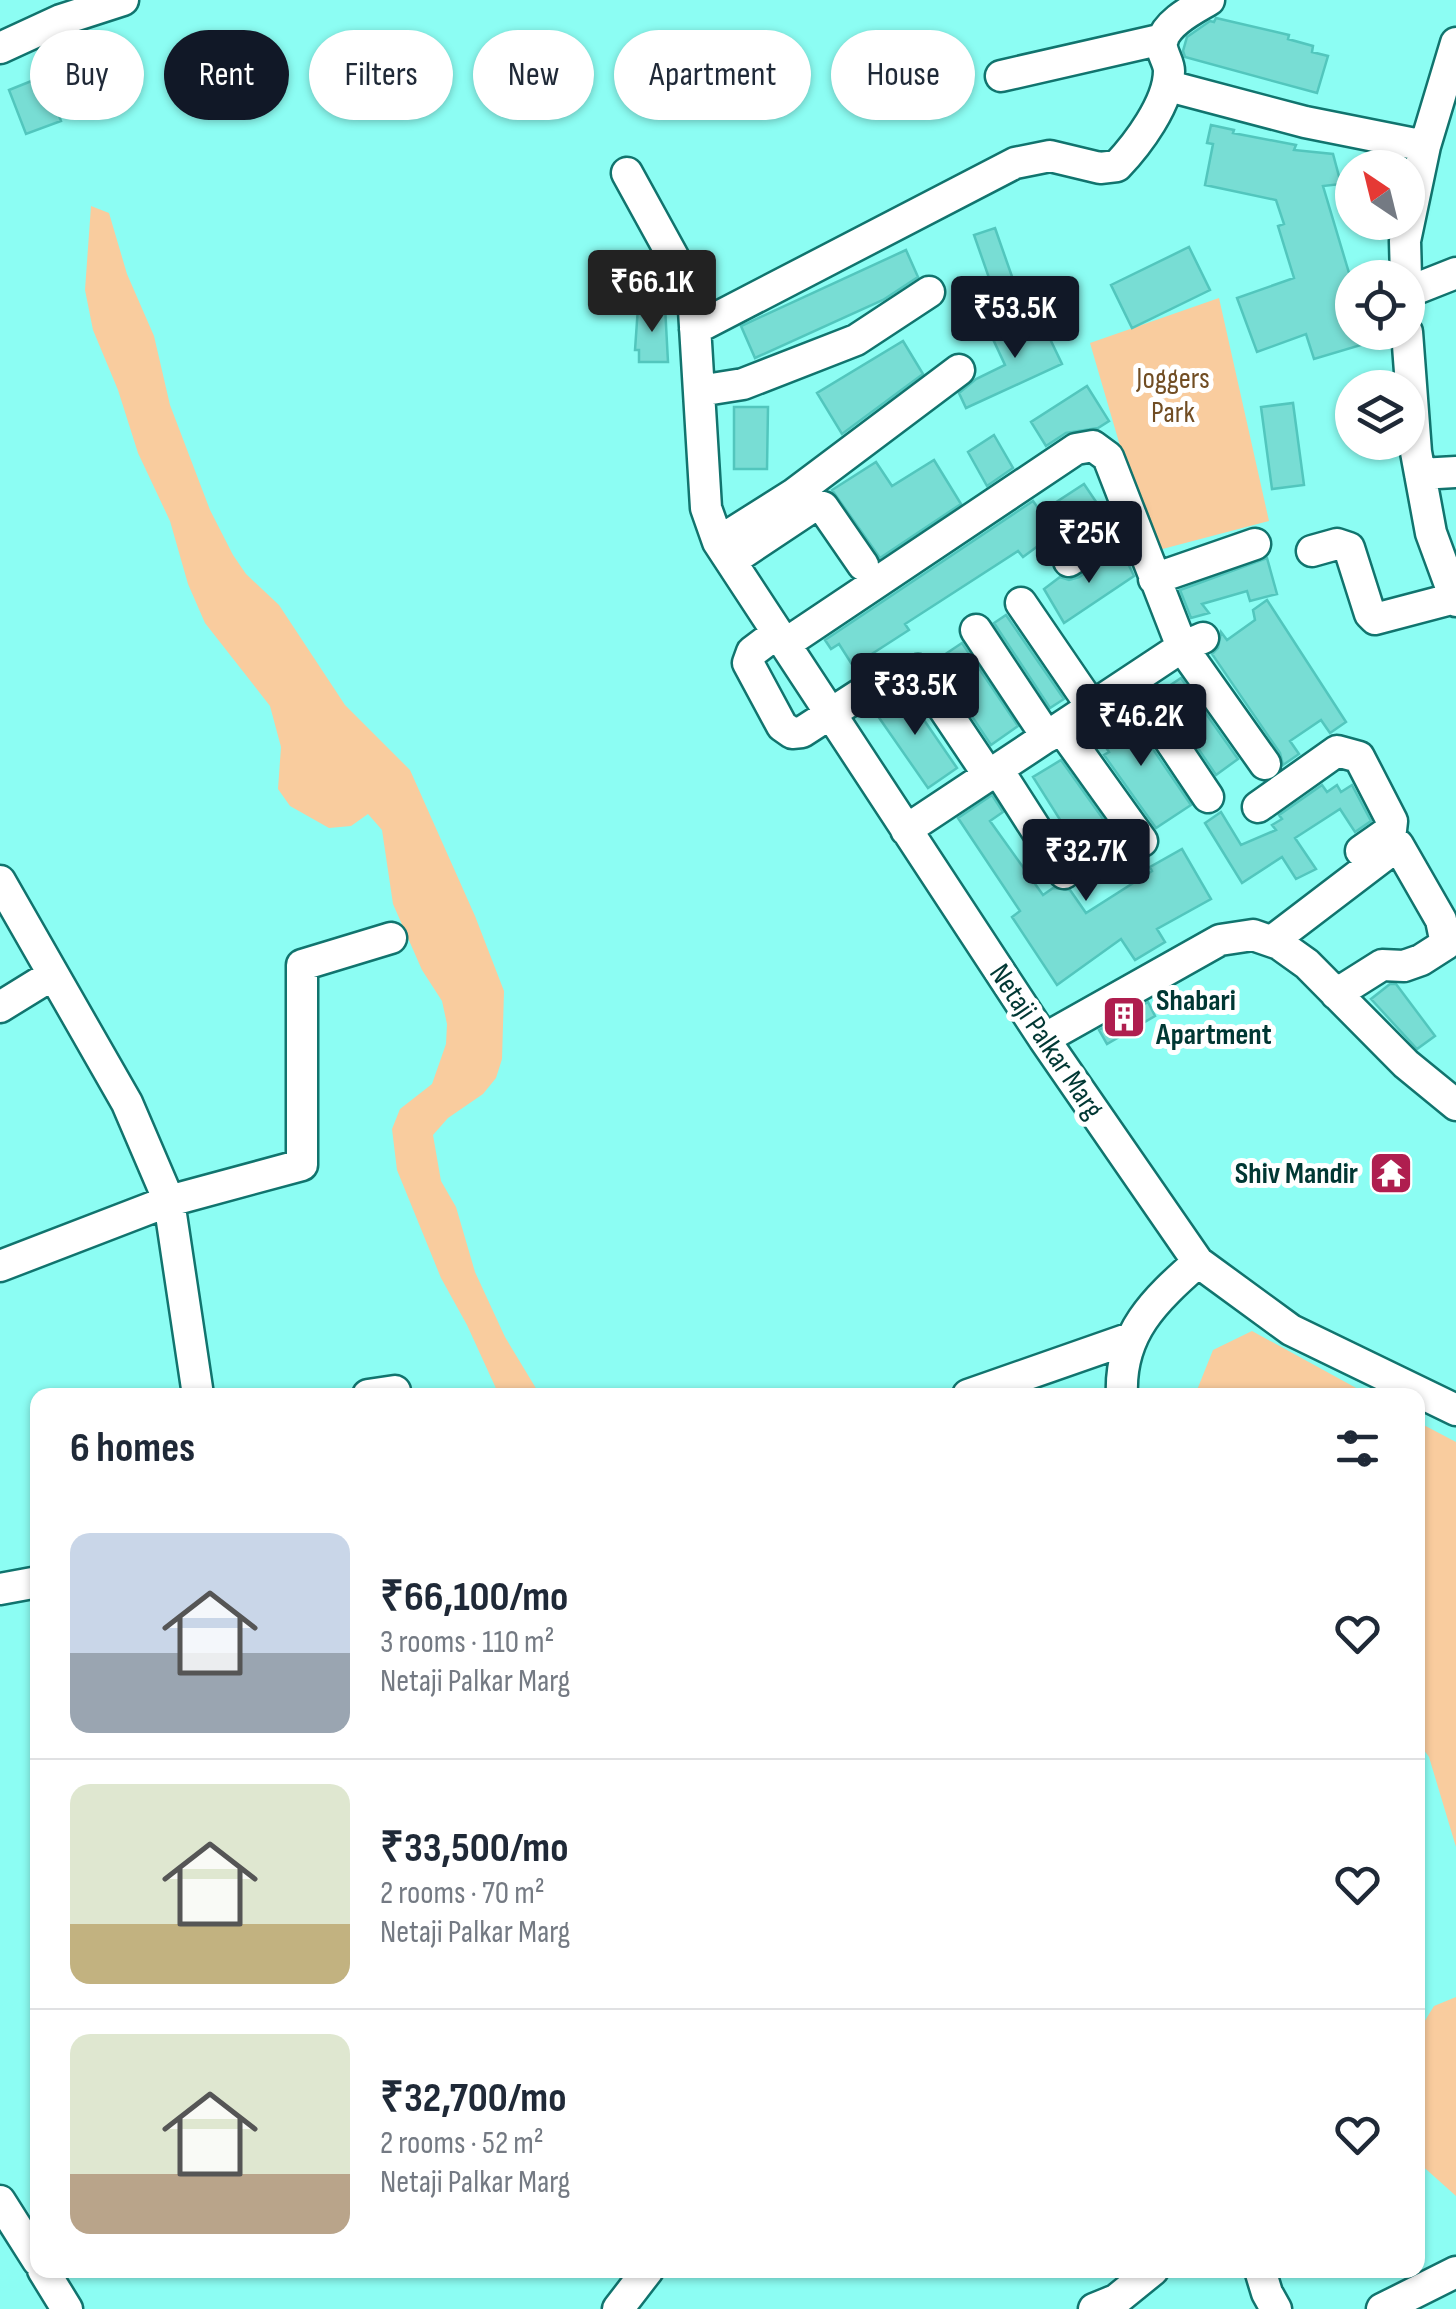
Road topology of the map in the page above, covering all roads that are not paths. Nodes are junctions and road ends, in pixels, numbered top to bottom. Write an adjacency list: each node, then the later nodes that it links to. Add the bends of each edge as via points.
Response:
1 (123, 0): 5 (street)
2 (1209, 0): 3 (street)
3 (1162, 39): 6 (street); 14 (street, via 1169,71 1160,105 1117,166 1050,156 1015,163)
4 (1456, 42): 8 (street)
5 (0, 48)
6 (1001, 76)
7 (1180, 89): 8 (street)
8 (1425, 146): 10 (street)
9 (627, 173): 14 (street, Netaji Palkar Marg, via 693,293)
10 (1406, 260)
11 (1456, 273): 12 (street)
12 (1425, 285)
13 (929, 292): 17 (street, via 856,340 743,384)
14 (695, 329): 17 (street, Netaji Palkar Marg)
15 (1409, 350): 19 (street)
16 (959, 370): 23 (street)
17 (699, 391): 23 (street, Netaji Palkar Marg, via 706,508)
18 (1456, 472): 19 (street)
19 (1420, 474): 27 (street, via 1430,533)
20 (1132, 520): 24 (street); 26 (street); 30 (street, via 1108,457 1093,446 1076,449)
21 (1255, 544): 26 (street)
22 (1312, 551): 27 (street, via 1349,548 1375,619)
23 (725, 552): 25 (street, via 815,505 823,507); 30 (street, Netaji Palkar Marg)
24 (1069, 561)
25 (862, 564)
26 (1154, 579): 31 (street)
27 (1455, 600)
28 (1021, 602): 35 (street)
29 (976, 630): 37 (street)
30 (781, 638): 36 (street, Netaji Palkar Marg); 36 (street, via 752,652 748,663 782,726 802,732)
31 (1193, 642): 34 (street); 38 (street)
32 (918, 670): 39 (street)
33 (886, 678): 36 (street)
34 (1131, 682): 35 (street); 40 (street)
35 (1092, 707): 37 (street)
36 (831, 715): 42 (street, Netaji Palkar Marg)
37 (1054, 732): 39 (street); 43 (street)
38 (1264, 764)
39 (994, 773): 42 (street); 44 (street)
40 (1208, 797)
41 (1258, 807): 47 (street, via 1337,752 1359,757 1392,822 1390,830 1304,892)
42 (906, 830): 51 (street, Netaji Palkar Marg)
43 (1142, 842)
44 (1064, 873)
45 (0, 881): 48 (street)
46 (391, 938): 53 (street, via 302,964 302,1165)
47 (1263, 938): 49 (street, via 1306,964); 49 (street, via 1398,845 1441,920 1446,944 1404,966 1382,965); 51 (street, via 1220,940)
48 (52, 975): 50 (street); 53 (street, via 127,1103)
49 (1336, 994): 52 (street)
50 (0, 1008)
51 (1044, 1039): 54 (street, Netaji Palkar Marg)
52 (1456, 1105)
53 (169, 1201): 55 (street); 57 (street)
54 (1198, 1262): 56 (street, via 1154,1301); 60 (street, Netaji Palkar Marg, via 1291,1330)
55 (0, 1266)
56 (1131, 1338): 58 (street); 59 (street)
57 (197, 1388)
58 (988, 1388)
59 (1122, 1388)
60 (1411, 1388)
61 (1425, 1395): 62 (street, Netaji Palkar Marg)
62 (1456, 1410)
63 (30, 1583): 64 (street)
64 (0, 1589)
65 (0, 2201): 66 (street)
66 (30, 2248)
67 (1456, 2272): 76 (street)
68 (48, 2278): 72 (street)
69 (642, 2278): 73 (street)
70 (1142, 2278): 74 (street)
71 (1262, 2278): 75 (street)
72 (67, 2309)
73 (618, 2309)
74 (1094, 2309)
75 (1276, 2309)
76 (1382, 2309)

